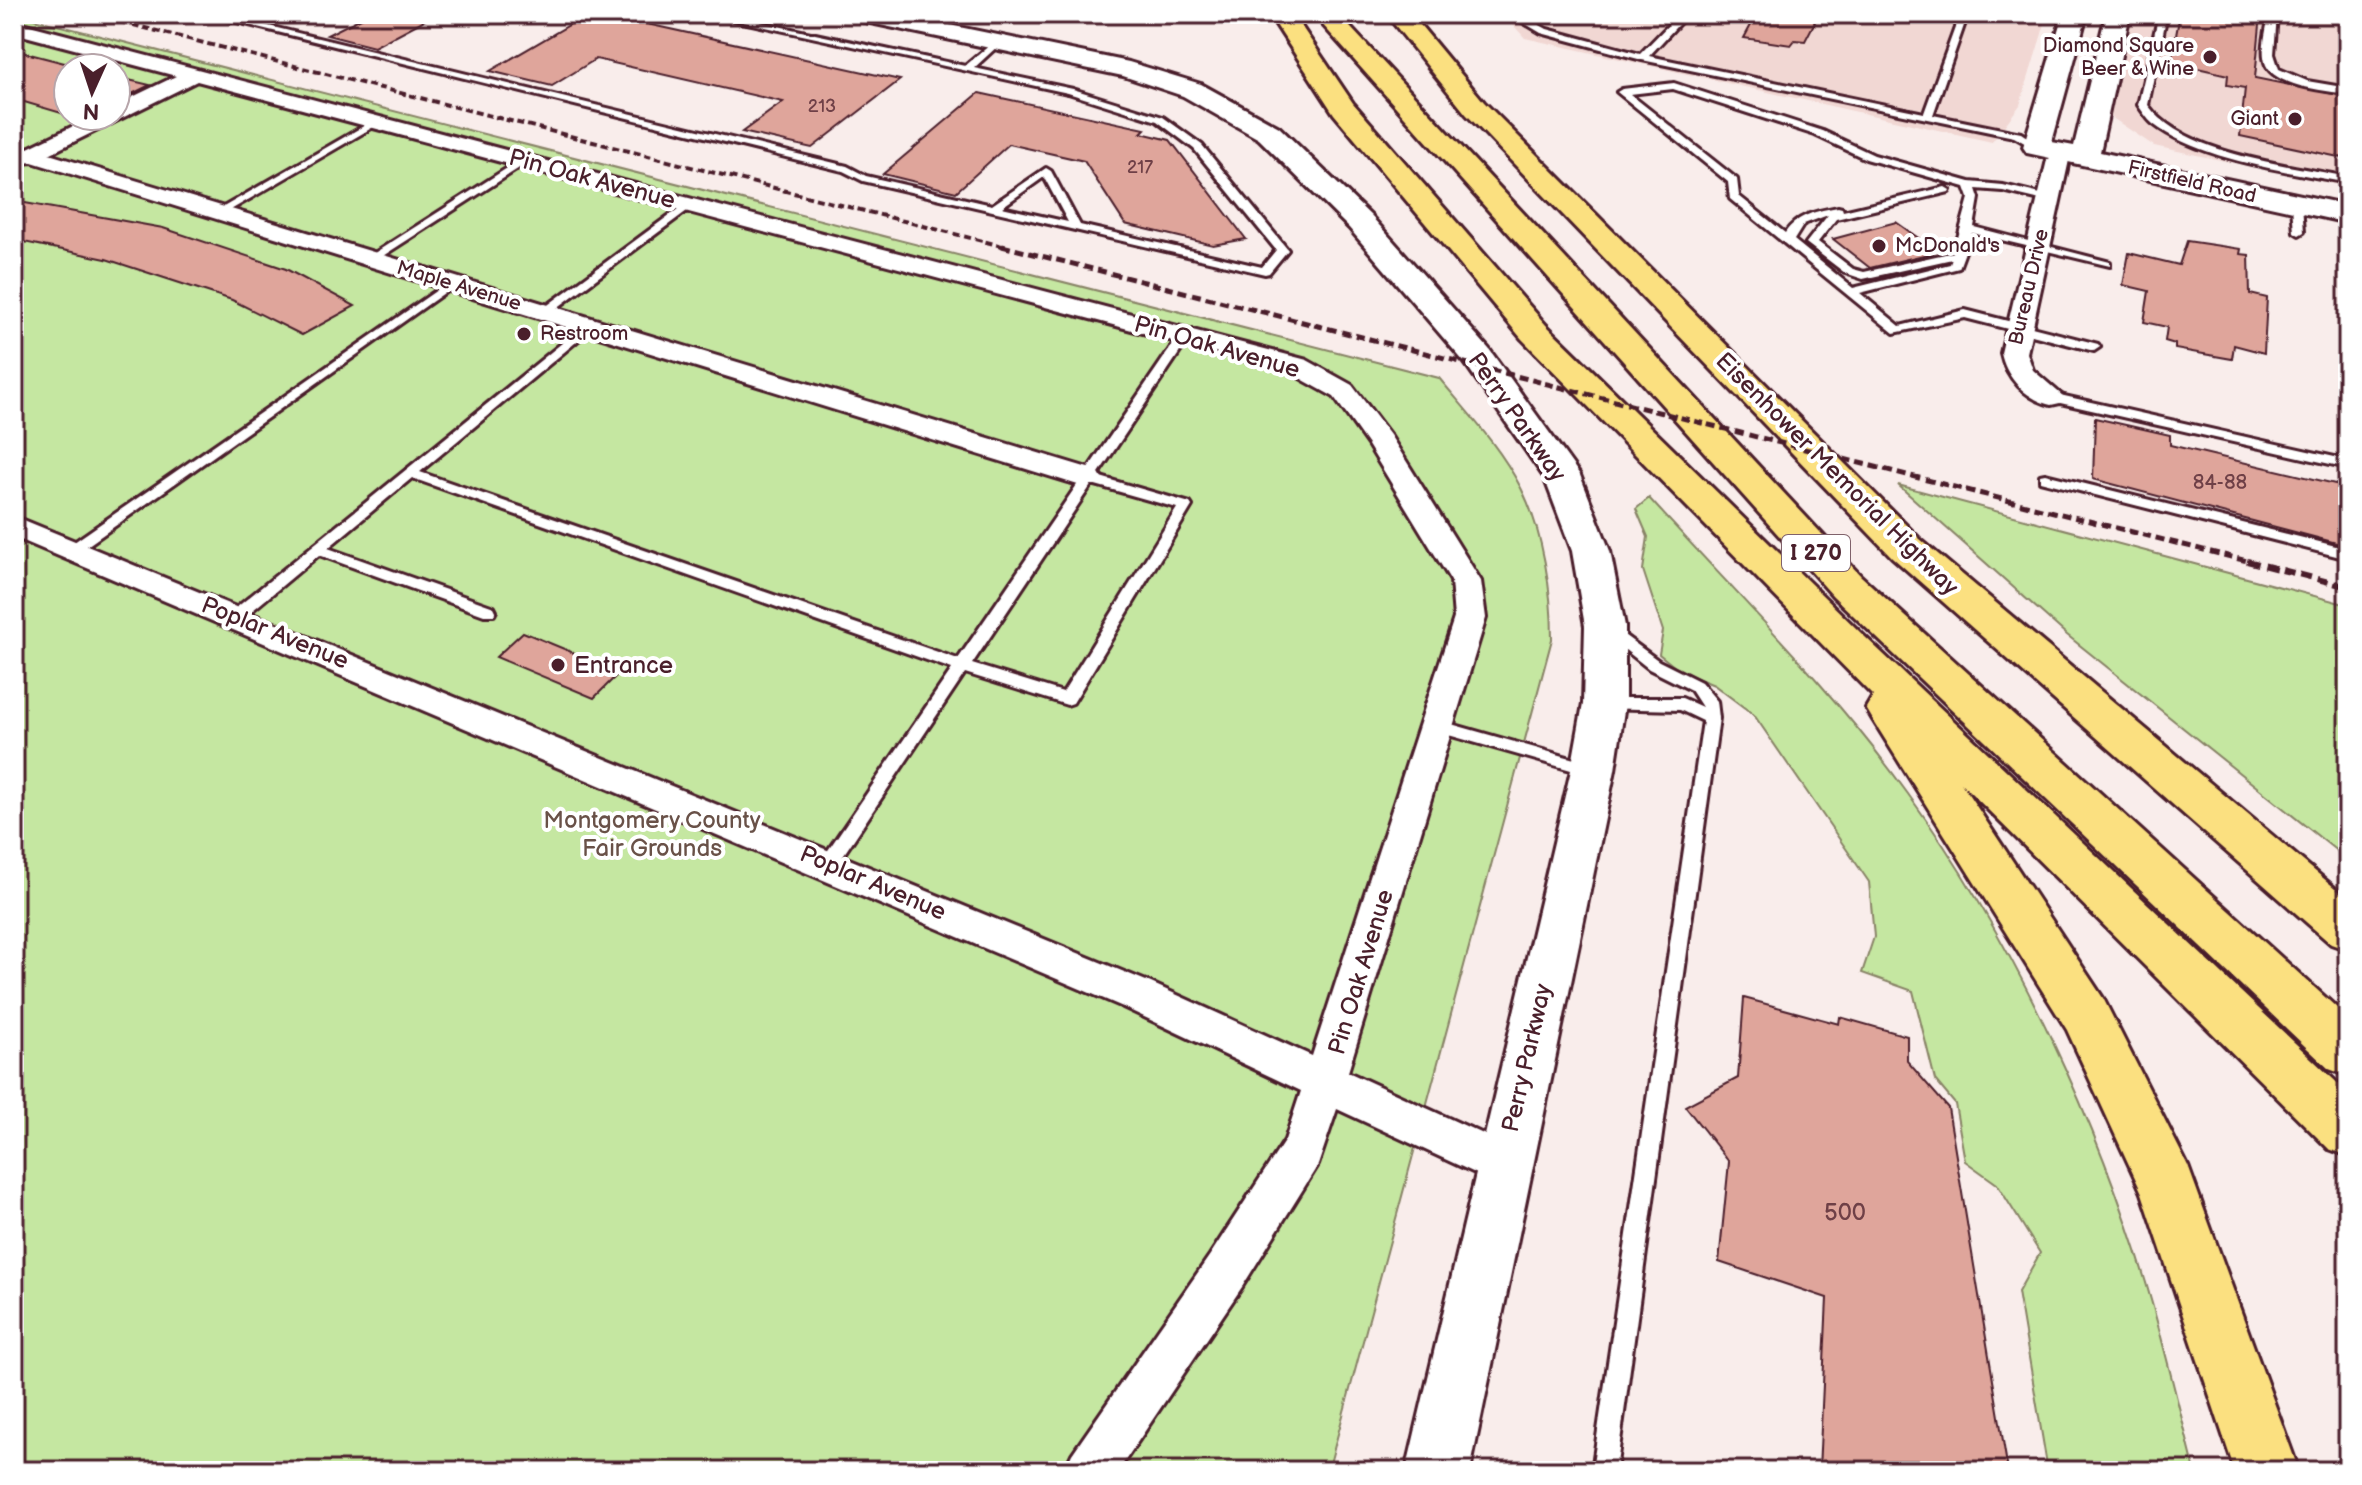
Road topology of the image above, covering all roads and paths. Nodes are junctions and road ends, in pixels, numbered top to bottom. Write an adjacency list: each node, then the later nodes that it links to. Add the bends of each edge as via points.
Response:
1 (208, 14): 34 (lane)
2 (710, 14): 18 (lane)
3 (861, 14): 14 (street, Perry Parkway)
4 (1281, 14): 63 (highway, I 270, via 1343,108 1534,332)
5 (1325, 14): 71 (highway, I 270, via 1847,586)
6 (1398, 14): 70 (highway, Eisenhower Memorial Highway / I 270, via 1475,108 1906,548)
7 (1513, 14): 17 (lane, via 1544,31)
8 (1684, 14): 17 (lane)
9 (1964, 14): 22 (lane)
10 (2075, 14): 25 (street, Bureau Drive)
11 (2118, 14): 25 (street, Bureau Drive)
12 (2163, 14): 28 (lane, via 2143,105 2149,117 2216,151)
13 (2273, 14): 20 (lane, via 2270,61 2275,70 2301,82)
14 (901, 18): 16 (street, Perry Parkway)
15 (14, 27): 19 (street, Pin Oak Avenue)
16 (997, 42): 18 (lane); 62 (street, Perry Parkway, via 1129,70 1192,90 1269,133 1360,222 1477,356 1562,475 1591,551)
17 (1642, 57): 22 (lane)
18 (967, 69): 37 (lane, via 1070,91 1160,119 1198,147 1282,250 1265,271)
19 (196, 74): 21 (street); 23 (street, Pin Oak Avenue)
20 (2348, 91)
21 (132, 105)
22 (1928, 115): 25 (lane)
23 (377, 122): 27 (street, Pin Oak Avenue); 35 (lane)
24 (74, 132): 26 (street)
25 (2055, 145): 31 (street, Firstfield Road); 32 (street, Bureau Drive); 36 (street, Firstfield Road, via 2298,218)
26 (19, 156): 35 (street, Maple Avenue)
27 (523, 161): 33 (street, Pin Oak Avenue); 42 (lane)
28 (2348, 180)
29 (1969, 185): 30 (lane); 32 (lane); 38 (lane, via 1974,198); 39 (lane, via 1870,157 1819,133 1674,86 1622,92 1733,181 1734,197)
30 (1945, 190): 39 (lane, via 1809,217 1791,228); 41 (lane, via 1832,217 1812,243 1863,276)
31 (2348, 196)
32 (2049, 199): 40 (street, Bureau Drive)
33 (690, 205): 46 (lane); 49 (street, Pin Oak Avenue)
34 (994, 208): 37 (lane); 37 (lane, via 1046,171)
35 (218, 213): 42 (street, Maple Avenue)
36 (2348, 214)
37 (1076, 227)
38 (1968, 229): 40 (lane); 41 (lane)
39 (1788, 241): 45 (lane)
40 (2038, 246): 43 (lane); 48 (street, Bureau Drive)
41 (1959, 254): 45 (lane, via 1955,266 1946,271)
42 (371, 259): 44 (street, Maple Avenue)
43 (2106, 264)
44 (450, 284): 46 (street, Maple Avenue); 58 (lane)
45 (1852, 292): 48 (lane, via 1898,330 1965,314)
46 (545, 312): 47 (street, Maple Avenue)
47 (589, 325): 53 (lane); 54 (street, Maple Avenue)
48 (2019, 329): 50 (lane); 51 (street, Bureau Drive, via 2016,369)
49 (1184, 337): 54 (lane); 67 (street, Pin Oak Avenue, via 1298,366 1343,391 1380,441 1466,581 1470,618)
50 (2094, 347)
51 (2051, 397): 52 (lane)
52 (2348, 464)
53 (410, 473): 57 (lane); 64 (lane)
54 (1088, 478): 64 (lane); 64 (lane, via 1185,506 1067,699)
55 (2045, 478): 59 (lane)
56 (14, 526): 58 (street, Poplar Avenue)
57 (317, 549): 60 (lane); 61 (lane)
58 (72, 550): 61 (street, Poplar Avenue)
59 (2348, 554)
60 (489, 611)
61 (236, 616): 69 (street, Poplar Avenue)
62 (1605, 626): 65 (street, Perry Parkway); 66 (lane, via 1654,665 1696,686 1709,701)
63 (1848, 646): 73 (highway, I 270); 78 (highway, via 2085,1014 2168,1186)
64 (961, 666): 69 (lane)
65 (1604, 704): 66 (lane, via 1682,704); 68 (street, Perry Parkway)
66 (1711, 718): 77 (lane)
67 (1437, 726): 68 (lane); 72 (street, Pin Oak Avenue)
68 (1593, 770): 74 (street, Perry Parkway)
69 (828, 864): 72 (street, Poplar Avenue, via 1137,995)
70 (2348, 929)
71 (2348, 1052)
72 (1326, 1083): 74 (street, Poplar Avenue); 75 (street, Pin Oak Avenue, via 1303,1150)
73 (2348, 1130)
74 (1503, 1165): 76 (street, Perry Parkway)
75 (1089, 1471)
76 (1438, 1471)
77 (1604, 1471)
78 (2267, 1471)

